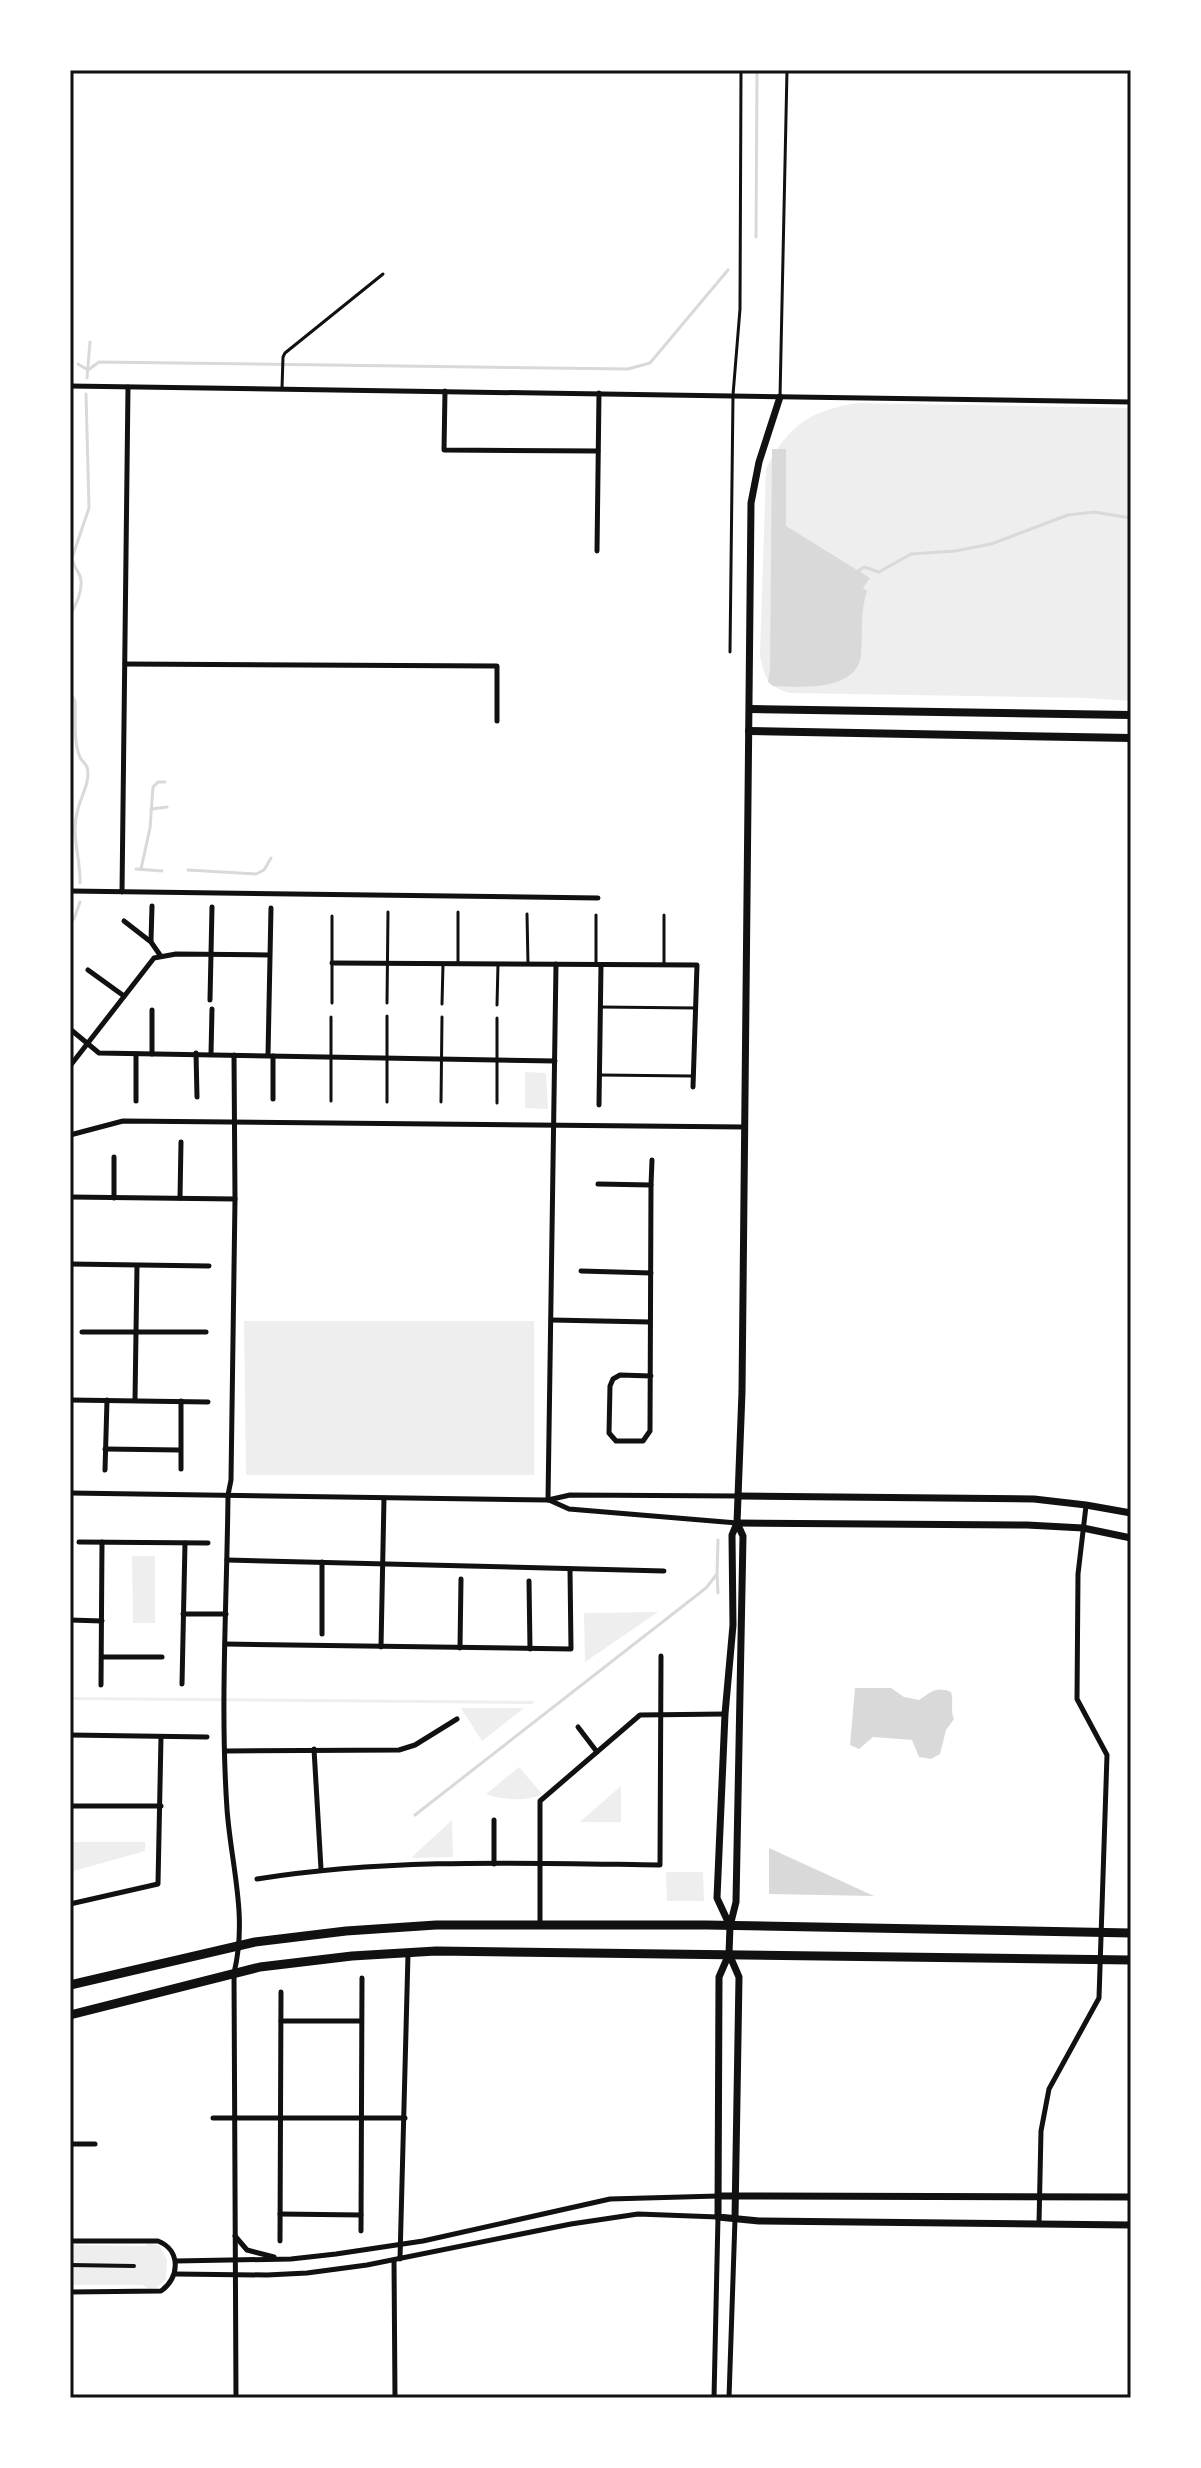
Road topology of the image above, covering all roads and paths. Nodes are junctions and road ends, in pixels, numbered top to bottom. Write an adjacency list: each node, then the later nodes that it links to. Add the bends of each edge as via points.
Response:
1 (741, 70): 9 (lane, via 740,309)
2 (787, 70): 10 (lane)
3 (383, 274): 6 (lane, via 285,353)
4 (70, 386): 5 (street)
5 (128, 387): 6 (street); 15 (street)
6 (282, 388): 7 (street)
7 (445, 391): 8 (street); 12 (street, via 444,450)
8 (599, 393): 9 (street); 12 (street)
9 (733, 395): 10 (street); 14 (lane)
10 (780, 397): 11 (street); 16 (street, via 751,503)
11 (1131, 402)
12 (598, 451): 13 (street)
13 (597, 551)
14 (730, 652)
15 (125, 664): 18 (street, via 497,666); 22 (street)
16 (750, 709): 17 (main road); 19 (street)
17 (1131, 715)
18 (497, 721)
19 (749, 731): 20 (main road); 89 (street)
20 (1131, 738)
21 (70, 891): 22 (street)
22 (122, 892): 23 (street)
23 (598, 898)
24 (152, 906): 34 (street)
25 (212, 907): 35 (street)
26 (271, 908): 37 (street)
27 (388, 912): 39 (lane)
28 (458, 912): 41 (lane)
29 (527, 914): 43 (lane)
30 (596, 915): 45 (lane)
31 (664, 915): 46 (lane)
32 (332, 916): 38 (lane)
33 (124, 921): 34 (street)
34 (151, 942): 36 (street)
35 (211, 954): 36 (street); 37 (street); 49 (street)
36 (160, 955): 48 (street)
37 (269, 955): 69 (street)
38 (332, 963): 39 (street); 50 (lane)
39 (387, 963): 40 (street); 51 (lane)
40 (443, 964): 41 (street); 52 (lane)
41 (458, 964): 42 (street)
42 (498, 964): 43 (street); 53 (lane)
43 (528, 964): 44 (street)
44 (556, 964): 45 (street); 74 (street)
45 (598, 964): 46 (street); 54 (street)
46 (664, 965): 55 (street, via 697,965)
47 (88, 970): 48 (street)
48 (124, 996): 63 (street)
49 (210, 1000)
50 (332, 1003)
51 (387, 1003)
52 (442, 1004)
53 (497, 1005)
54 (600, 1007): 55 (lane); 76 (street)
55 (696, 1008): 77 (street)
56 (212, 1009): 67 (street)
57 (152, 1010): 66 (street)
58 (387, 1016): 71 (lane)
59 (331, 1017): 70 (lane)
60 (442, 1017): 72 (lane)
61 (497, 1018): 73 (lane)
62 (70, 1029): 63 (street)
63 (88, 1043): 65 (street, via 99,1053); 75 (street)
64 (196, 1053): 66 (street); 67 (street); 79 (street)
65 (136, 1054): 66 (street); 81 (street)
66 (152, 1054)
67 (211, 1054): 68 (street)
68 (234, 1055): 69 (street); 87 (street)
69 (271, 1056): 70 (street); 80 (street)
70 (331, 1058): 71 (street); 82 (lane)
71 (387, 1060): 72 (street); 83 (lane)
72 (442, 1060): 73 (street); 84 (lane)
73 (497, 1061): 74 (street); 85 (lane)
74 (555, 1061): 88 (street)
75 (70, 1066)
76 (600, 1075): 77 (lane); 86 (street)
77 (695, 1076): 78 (street)
78 (693, 1087)
79 (197, 1097)
80 (273, 1099)
81 (136, 1101)
82 (331, 1101)
83 (387, 1102)
84 (441, 1102)
85 (497, 1103)
86 (599, 1105)
87 (234, 1124): 88 (street); 90 (street, via 123,1121); 99 (street)
88 (554, 1126): 89 (street); 105 (street)
89 (744, 1127): 122 (street)
90 (70, 1135)
91 (181, 1142): 98 (street)
92 (114, 1157): 97 (street)
93 (652, 1160): 95 (street)
94 (598, 1184): 95 (street)
95 (651, 1185): 104 (street)
96 (70, 1197): 97 (street)
97 (114, 1198): 98 (street)
98 (180, 1198): 99 (street)
99 (235, 1199): 121 (street)
100 (70, 1264): 101 (street)
101 (137, 1266): 102 (street); 108 (street)
102 (209, 1266)
103 (581, 1271): 104 (street)
104 (651, 1273): 106 (street)
105 (551, 1320): 106 (street); 124 (street)
106 (650, 1322): 110 (street)
107 (82, 1332): 108 (street)
108 (136, 1332): 109 (street); 113 (street)
109 (206, 1332)
110 (651, 1376): 110 (street, via 647,1437 616,1441 609,1433 613,1379)
111 (70, 1400): 112 (street)
112 (107, 1400): 113 (street); 116 (street)
113 (135, 1400): 114 (street)
114 (181, 1401): 115 (street); 117 (street)
115 (208, 1402)
116 (105, 1449): 117 (street); 119 (street)
117 (180, 1450): 118 (street)
118 (181, 1469)
119 (105, 1470)
120 (70, 1493): 121 (street)
121 (228, 1495): 123 (street); 134 (street)
122 (738, 1496): 124 (street, via 570,1495); 125 (street, via 1034,1499); 127 (street)
123 (384, 1498): 124 (street); 136 (street)
124 (548, 1500): 127 (street, via 569,1509)
125 (1086, 1505): 126 (street); 128 (street)
126 (1131, 1513)
127 (737, 1523): 128 (street); 156 (street, via 732,1535 733,1625); 174 (street, via 743,1536 743,1635 736,1902)
128 (1083, 1528): 129 (street); 175 (street, via 1077,1699 1107,1755)
129 (1131, 1538)
130 (79, 1542): 131 (street)
131 (102, 1542): 132 (street); 144 (street)
132 (185, 1543): 133 (street); 141 (street)
133 (208, 1543)
134 (227, 1560): 135 (street); 142 (street)
135 (322, 1562): 136 (street); 145 (street)
136 (384, 1563): 137 (street); 147 (street)
137 (570, 1569): 138 (street); 149 (street, via 571,1649)
138 (664, 1571)
139 (461, 1579): 148 (street)
140 (529, 1581): 149 (street)
141 (183, 1614): 142 (street); 153 (street)
142 (227, 1614): 146 (street)
143 (70, 1620): 144 (street)
144 (102, 1621): 151 (street)
145 (322, 1634)
146 (225, 1644): 147 (street); 163 (street)
147 (381, 1647): 148 (street)
148 (460, 1648): 149 (street)
149 (530, 1649)
150 (661, 1656): 155 (street)
151 (102, 1657): 152 (street); 154 (street)
152 (162, 1657)
153 (182, 1684)
154 (101, 1685)
155 (660, 1713): 156 (street); 164 (street, via 640,1715); 168 (street, via 660,1865)
156 (725, 1714): 174 (street, via 717,1898)
157 (457, 1719): 162 (street, via 399,1750)
158 (578, 1727): 164 (street)
159 (70, 1735): 160 (street)
160 (161, 1737): 161 (street); 166 (street)
161 (207, 1737)
162 (314, 1749): 163 (street); 170 (street)
163 (226, 1751): 177 (street)
164 (597, 1752): 168 (street, via 540,1801)
165 (70, 1806): 166 (street)
166 (161, 1806): 172 (street, via 158,1884)
167 (494, 1820): 169 (street)
168 (540, 1863): 169 (street); 173 (street)
169 (494, 1864): 170 (street)
170 (321, 1869): 171 (street)
171 (257, 1879)
172 (70, 1904)
173 (540, 1925): 174 (main road); 177 (main road, via 346,1931)
174 (730, 1926): 175 (main road); 179 (street)
175 (1101, 1933): 176 (main road); 180 (street)
176 (1131, 1933)
177 (241, 1945): 182 (street); 184 (main road)
178 (408, 1953): 179 (main road); 182 (main road); 193 (street)
179 (729, 1954): 180 (main road); 197 (street, via 719,1977); 198 (street, via 739,1977)
180 (1100, 1960): 181 (main road); 196 (street, via 1099,1998 1044,2105)
181 (1131, 1960)
182 (234, 1973): 186 (main road); 190 (street)
183 (362, 1978): 188 (street)
184 (70, 1985)
185 (281, 1992): 187 (street)
186 (70, 2015)
187 (281, 2021): 188 (street); 191 (street)
188 (361, 2021): 192 (street)
189 (213, 2118): 190 (street)
190 (235, 2118): 191 (street); 207 (street)
191 (281, 2118): 192 (street); 200 (street)
192 (361, 2118): 193 (street); 201 (street)
193 (405, 2118): 210 (street)
194 (70, 2144): 195 (street)
195 (95, 2144)
196 (1040, 2195): 198 (street); 199 (street); 204 (street)
197 (718, 2196): 198 (street); 202 (street); 210 (street, via 610,2199)
198 (737, 2196): 203 (street)
199 (1131, 2197)
200 (280, 2214): 201 (street); 209 (street)
201 (361, 2215): 206 (street)
202 (718, 2217): 203 (street); 212 (street, via 638,2214); 222 (street)
203 (735, 2218): 204 (street); 223 (street)
204 (1039, 2223): 205 (street)
205 (1131, 2225)
206 (361, 2231)
207 (235, 2236): 211 (street, via 247,2250 269,2257); 214 (street)
208 (70, 2241): 213 (street, via 158,2241)
209 (280, 2241)
210 (401, 2245): 211 (street); 212 (street)
211 (316, 2257): 214 (street)
212 (397, 2260): 218 (street, via 307,2273); 221 (street)
213 (176, 2261): 214 (street); 217 (street)
214 (234, 2261): 218 (street)
215 (70, 2265): 216 (street)
216 (134, 2266)
217 (176, 2274): 218 (street); 219 (street, via 156,2293)
218 (234, 2275): 220 (street)
219 (70, 2292)
220 (236, 2398)
221 (395, 2398)
222 (714, 2398)
223 (729, 2398)

